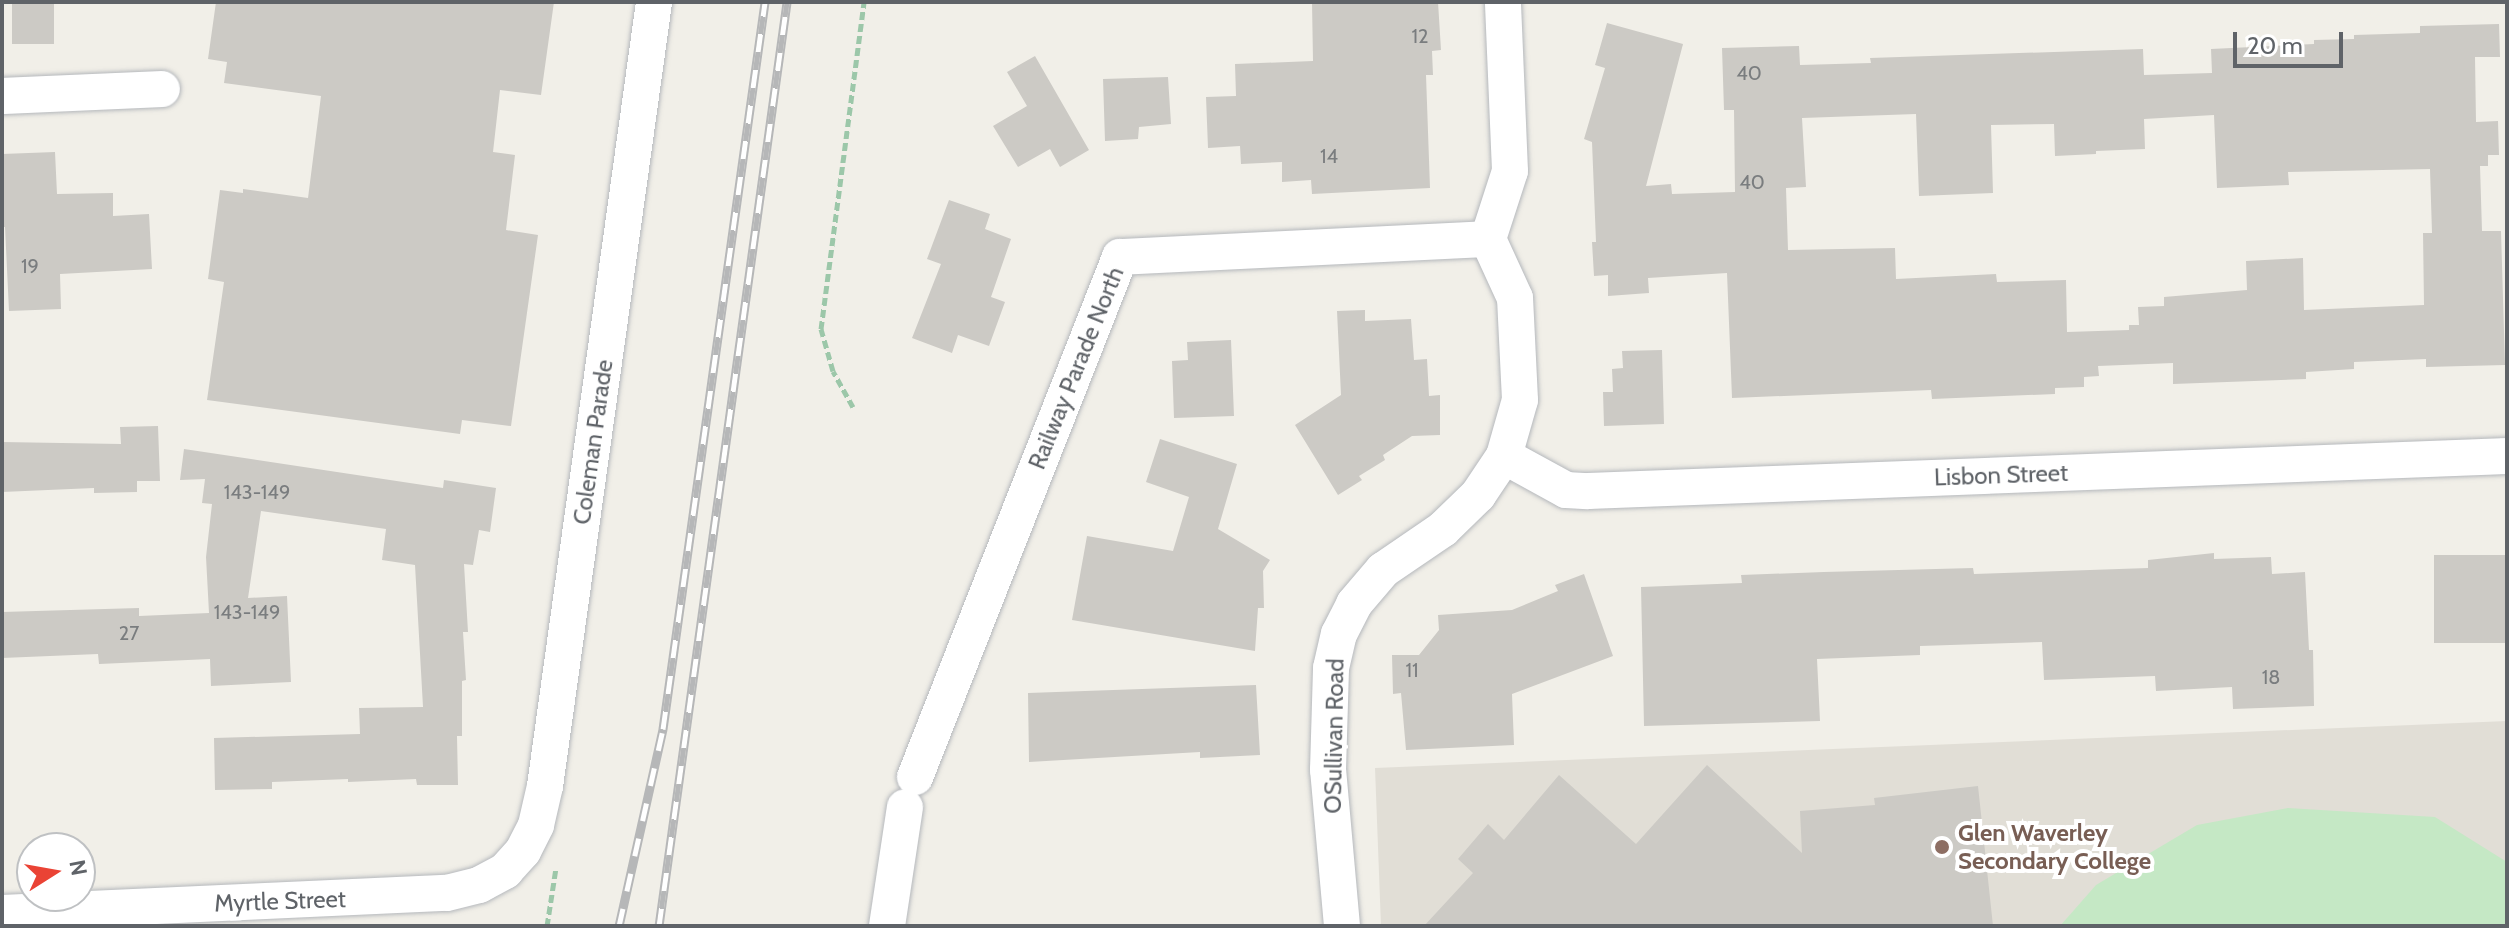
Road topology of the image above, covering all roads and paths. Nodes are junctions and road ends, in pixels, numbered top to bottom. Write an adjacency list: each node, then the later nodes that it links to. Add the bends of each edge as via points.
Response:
1 (654, 2): 10 (street, Coleman Parade, via 545,786 536,825)
2 (864, 2): 7 (path, via 821,329 833,371)
3 (1503, 2): 6 (street, via 1510,171)
4 (162, 89): 5 (street)
5 (2, 96)
6 (1488, 239): 8 (street, OSullivan Road, via 1515,298 1520,400); 12 (street, Railway Parade North, via 1120,257 910,792)
7 (853, 407)
8 (1504, 456): 9 (street, Lisbon Street, via 1566,490 1588,491); 13 (street, OSullivan Road, via 1478,495 1443,529 1383,570 1354,604 1339,634 1331,668 1328,770)
9 (2507, 456)
10 (505, 871): 11 (street, Myrtle Street, via 447,893)
11 (2, 913)
12 (887, 926)
13 (1342, 926)

